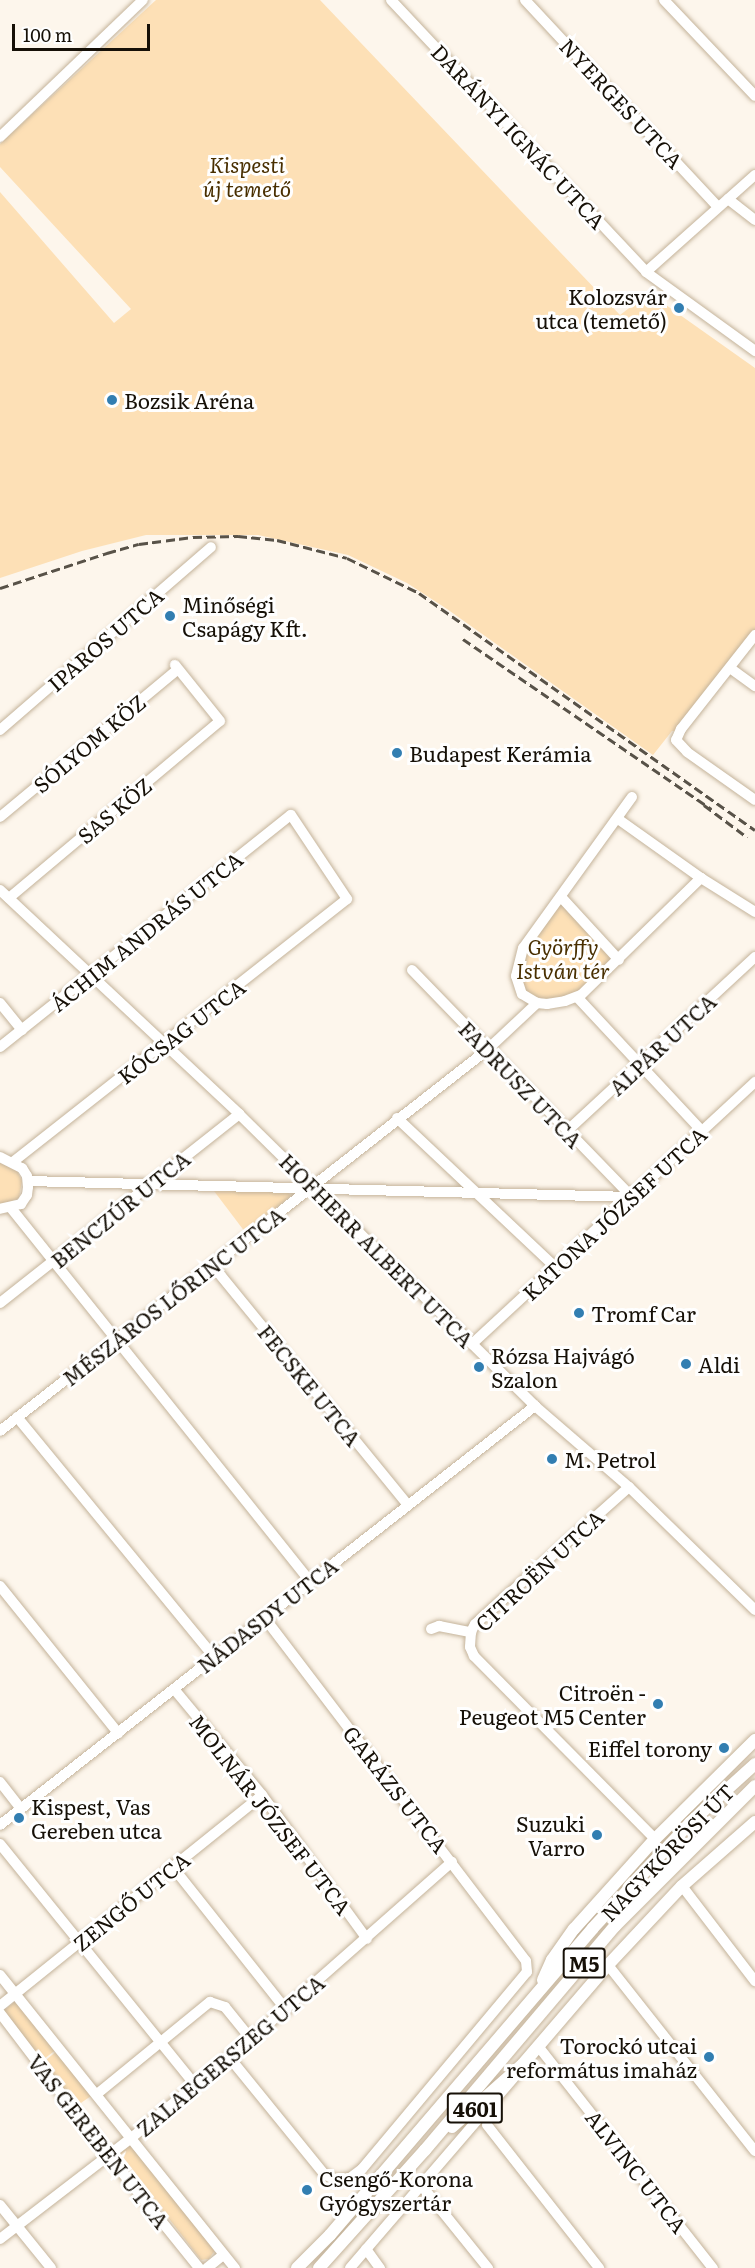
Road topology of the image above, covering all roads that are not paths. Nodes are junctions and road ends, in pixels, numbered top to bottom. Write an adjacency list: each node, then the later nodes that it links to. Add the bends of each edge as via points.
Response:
1 (143, 0): 6 (street)
2 (391, 0): 11 (street, DARÁNYI IGNÁC UTCA)
3 (525, 0): 9 (street, NYERGES UTCA)
4 (664, 0): 5 (street)
5 (755, 96)
6 (0, 137)
7 (755, 175): 8 (street)
8 (729, 199): 9 (street); 10 (street)
9 (718, 207): 11 (street)
10 (755, 220)
11 (646, 272): 12 (street, DARÁNYI IGNÁC UTCA)
12 (755, 351)
13 (211, 547): 18 (street, IPAROS UTCA)
14 (755, 636): 16 (street)
15 (177, 667): 21 (street, SÓLYOM KÖZ); 24 (street, SAS KÖZ, via 220,721)
16 (729, 668): 17 (street); 20 (street, via 676,740)
17 (755, 686)
18 (0, 730)
19 (632, 797): 22 (street)
20 (755, 800)
21 (0, 817)
22 (618, 819): 23 (street); 25 (street)
23 (701, 878): 27 (street); 29 (street)
24 (4, 894): 31 (street, HOFHERR ALBERT UTCA)
25 (562, 898): 29 (street); 34 (street, via 527,942 518,961 519,990)
26 (347, 899): 31 (street, ÁCHIM ANDRÁS UTCA, via 291,815); 36 (street, KÓCSAG UTCA)
27 (755, 912)
28 (755, 957): 39 (street, ALPÁR UTCA)
29 (619, 960): 32 (street)
30 (412, 970): 38 (street, FADRUSZ UTCA)
31 (91, 974): 35 (street, ÁCHIM ANDRÁS UTCA); 36 (street, HOFHERR ALBERT UTCA)
32 (577, 997): 34 (street, via 558,1003); 39 (street)
33 (0, 1003): 35 (street)
34 (537, 1003): 38 (street, MÉSZÁROS LŐRINC UTCA)
35 (22, 1030): 37 (street, ÁCHIM ANDRÁS UTCA)
36 (166, 1044): 41 (street, HOFHERR ALBERT UTCA); 46 (street, KÓCSAG UTCA)
37 (0, 1047)
38 (487, 1050): 42 (street, MÉSZÁROS LŐRINC UTCA); 43 (street, FADRUSZ UTCA)
39 (641, 1065): 43 (street, ALPÁR UTCA); 44 (street)
40 (755, 1082): 44 (street, KATONA JÓZSEF UTCA)
41 (239, 1114): 48 (street, BENCZÚR UTCA); 49 (street, HOFHERR ALBERT UTCA)
42 (397, 1118): 49 (street, MÉSZÁROS LŐRINC UTCA); 50 (street)
43 (567, 1131): 51 (street, FADRUSZ UTCA)
44 (702, 1131): 51 (street, KATONA JÓZSEF UTCA)
45 (0, 1157): 46 (street)
46 (14, 1162): 47 (street)
47 (28, 1181): 48 (street); 52 (street, via 24,1200)
48 (150, 1184): 49 (street); 53 (street, BENCZÚR UTCA)
49 (314, 1187): 50 (street); 54 (street, MÉSZÁROS LŐRINC UTCA); 58 (street, HOFHERR ALBERT UTCA)
50 (475, 1192): 51 (street); 55 (street)
51 (632, 1197): 55 (street, KATONA JÓZSEF UTCA)
52 (5, 1209): 53 (street)
53 (53, 1263): 56 (street, BENCZÚR UTCA); 57 (street)
54 (213, 1266): 57 (street, MÉSZÁROS LŐRINC UTCA); 63 (street, FECSKE UTCA)
55 (555, 1267): 58 (street, KATONA JÓZSEF UTCA)
56 (0, 1303)
57 (116, 1342): 60 (street, MÉSZÁROS LŐRINC UTCA); 64 (street)
58 (472, 1344): 59 (street, HOFHERR ALBERT UTCA)
59 (535, 1406): 62 (street, HOFHERR ALBERT UTCA); 63 (street, NÁDASDY UTCA)
60 (17, 1417): 61 (street, MÉSZÁROS LŐRINC UTCA); 70 (street)
61 (0, 1431)
62 (629, 1487): 66 (street, HOFHERR ALBERT UTCA); 69 (street, CITROËN UTCA, via 475,1624)
63 (407, 1504): 64 (street, NÁDASDY UTCA)
64 (310, 1581): 67 (street, NÁDASDY UTCA)
65 (2, 1592): 72 (street)
66 (755, 1610)
67 (264, 1618): 70 (street, NÁDASDY UTCA); 83 (street, GARÁZS UTCA)
68 (431, 1629): 69 (street, via 439,1626)
69 (471, 1632): 81 (street, CITROËN UTCA, via 474,1656)
70 (214, 1657): 71 (street, NÁDASDY UTCA)
71 (174, 1689): 72 (street, NÁDASDY UTCA); 77 (street, MOLNÁR JÓZSEF UTCA)
72 (118, 1733): 78 (street, NÁDASDY UTCA)
73 (755, 1740): 81 (main road)
74 (755, 1764): 92 (main road, NAGYKŐRÖSI ÚT / M5, via 690,1823)
75 (0, 1782): 78 (street)
76 (755, 1786): 105 (main road, NAGYKŐRÖSI ÚT / M5, via 615,1926)
77 (261, 1796): 84 (street, ZENGŐ UTCA); 86 (street, MOLNÁR JÓZSEF UTCA)
78 (21, 1809): 80 (street, NÁDASDY UTCA)
79 (755, 1822): 85 (main road, NAGYKŐRÖSI ÚT)
80 (0, 1825)
81 (655, 1839): 92 (main road, via 568,1936)
82 (0, 1844): 87 (street)
83 (452, 1862): 86 (street, ZALAEGERSZEG UTCA); 99 (street, GARÁZS UTCA, via 527,1964 526,1975 362,2169 341,2180 324,2174)
84 (172, 1866): 87 (street, ZENGŐ UTCA); 94 (street)
85 (682, 1886): 88 (main road, NAGYKŐRÖSI ÚT); 90 (street)
86 (367, 1939): 94 (street, ZALAEGERSZEG UTCA)
87 (81, 1942): 91 (street, ZENGŐ UTCA); 97 (street)
88 (608, 1965): 98 (main road, NAGYKŐRÖSI ÚT); 106 (street)
89 (0, 1975): 91 (street, VAS GEREBEN UTCA)
90 (755, 1981)
91 (16, 1995): 93 (street, ZENGŐ UTCA); 102 (street, VAS GEREBEN UTCA)
92 (535, 1997): 118 (main road, NAGYKŐRÖSI ÚT / M5, via 330,2235)
93 (0, 2006)
94 (286, 2010): 96 (street, ZALAEGERSZEG UTCA)
95 (0, 2013): 107 (street, VAS GEREBEN UTCA)
96 (251, 2039): 97 (street, via 225,2007 210,2002); 99 (street, ZALAEGERSZEG UTCA)
97 (161, 2041): 101 (street); 102 (street)
98 (538, 2046): 100 (main road, NAGYKŐRÖSI ÚT); 124 (street, ALVINC UTCA)
99 (229, 2057): 101 (street, ZALAEGERSZEG UTCA)
100 (523, 2064): 105 (main road, 4601); 108 (street, NAGYKŐRÖSI ÚT)
101 (195, 2085): 104 (street, ZALAEGERSZEG UTCA)
102 (97, 2094): 104 (street, VAS GEREBEN UTCA)
103 (487, 2125): 123 (street)
104 (130, 2139): 107 (street, ZALAEGERSZEG UTCA); 113 (street, VAS GEREBEN UTCA)
105 (424, 2150): 119 (main road, NAGYKŐRÖSI ÚT / M5)
106 (755, 2151)
107 (108, 2156): 110 (street, ZALAEGERSZEG UTCA); 115 (street, VAS GEREBEN UTCA)
108 (421, 2185): 112 (street, NAGYKŐRÖSI ÚT); 122 (street)
109 (0, 2205): 110 (street)
110 (17, 2226): 111 (street, ZALAEGERSZEG UTCA); 114 (street)
111 (0, 2239)
112 (366, 2249): 120 (street, NAGYKŐRÖSI ÚT); 121 (street)
113 (223, 2255): 116 (street); 117 (street, VAS GEREBEN UTCA)
114 (51, 2268)
115 (199, 2268)
116 (207, 2268)
117 (235, 2268)
118 (297, 2268)
119 (319, 2268)
120 (350, 2268)
121 (380, 2268)
122 (488, 2268)
123 (599, 2268)
124 (713, 2268)

